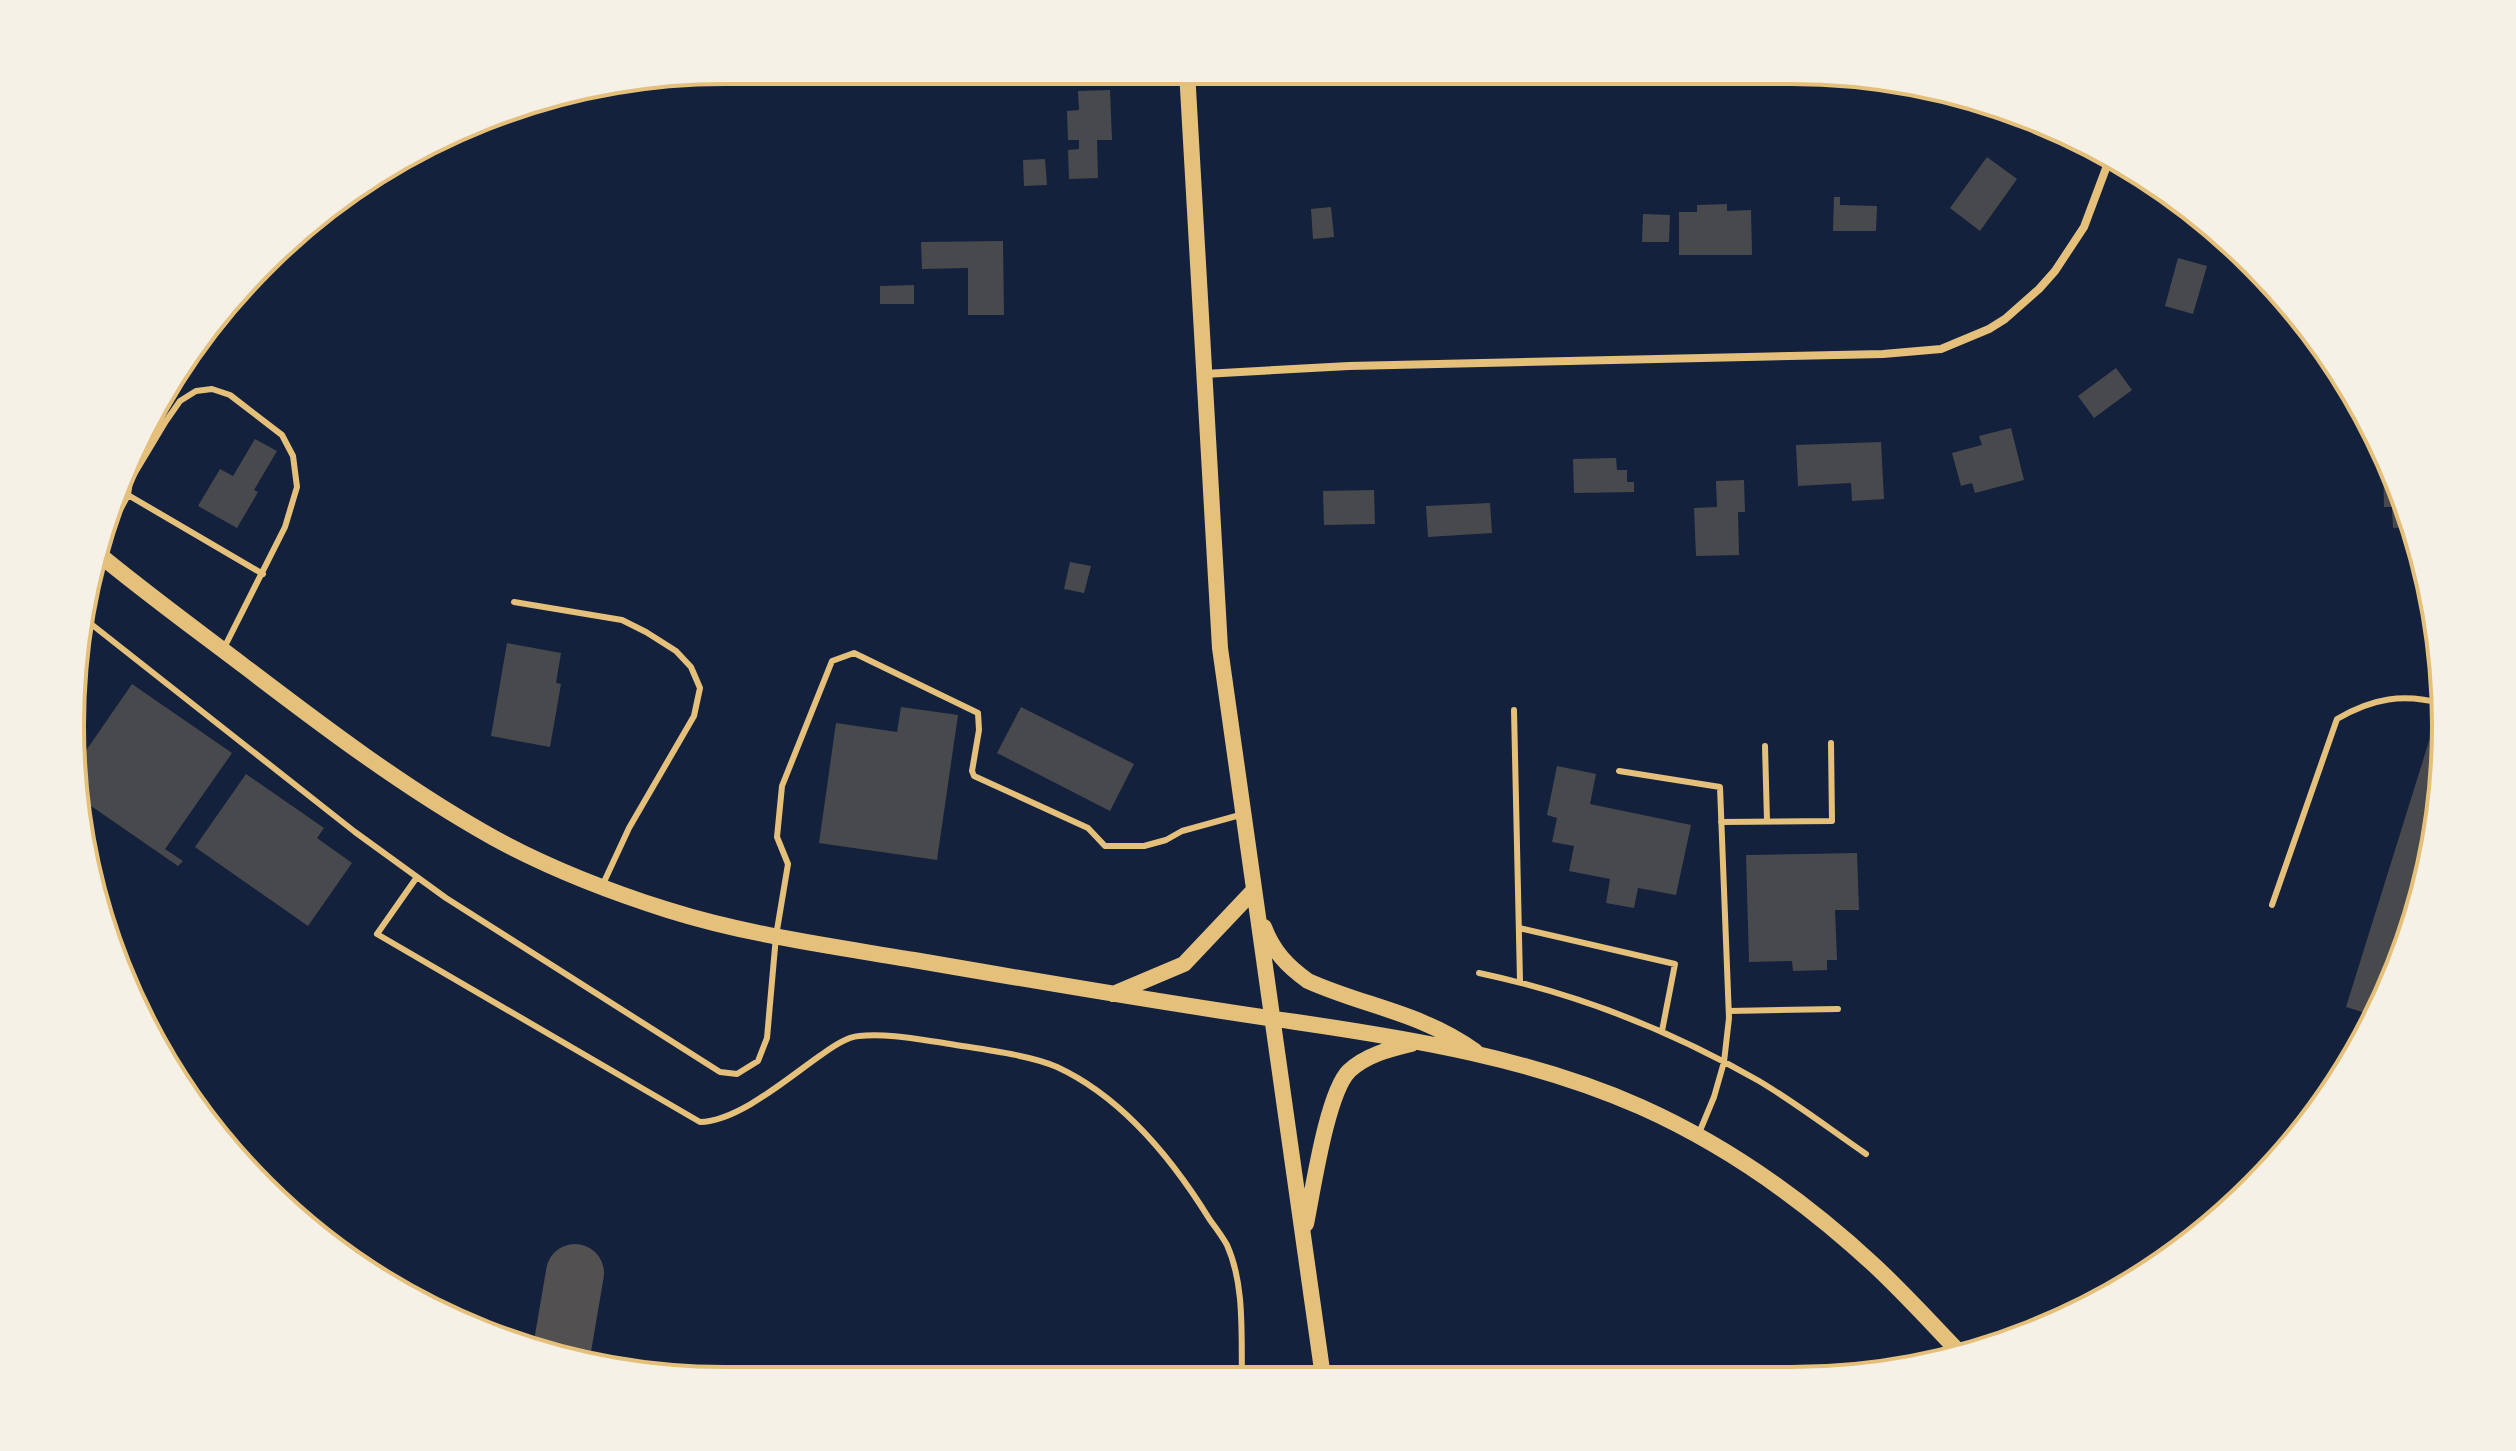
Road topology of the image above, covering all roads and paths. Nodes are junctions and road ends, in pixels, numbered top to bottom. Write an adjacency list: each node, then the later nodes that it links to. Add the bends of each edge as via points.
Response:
1 (1188, 84): 3 (main road)
2 (2106, 167): 3 (street, via 2084,227 2039,289 1989,329 1941,349)
3 (1203, 374): 18 (main road, via 1220,648)
4 (139, 467): 9 (lane, via 180,401 196,391 230,395 282,435 293,456 297,487)
5 (128, 492): 6 (lane)
6 (128, 495): 7 (lane); 9 (lane)
7 (125, 500)
8 (106, 559): 12 (main road)
9 (263, 574): 12 (lane)
10 (514, 602): 22 (lane, via 622,620 676,651 700,688 694,716 629,828)
11 (92, 625): 21 (lane)
12 (223, 650): 22 (main road, via 417,792 497,839)
13 (2431, 700): 24 (lane, via 2391,698 2361,705 2337,719)
14 (1514, 710): 25 (lane)
15 (1831, 743): 19 (lane, via 1832,821)
16 (1765, 746): 19 (lane)
17 (1619, 771): 20 (lane, via 1720,787)
18 (1243, 814): 23 (main road); 26 (lane, via 1144,846 1105,846 1088,828 974,776 978,713 854,653 832,661 782,786 777,837 788,864)
19 (1767, 821): 20 (lane)
20 (1721, 822): 31 (lane)
21 (417, 877): 26 (lane, via 720,1072 737,1074 758,1061 767,1038); 41 (lane, via 377,934 700,1122 726,1118 856,1036 992,1050 1054,1066 1089,1085 1160,1150 1227,1246 1237,1277)
22 (602, 887): 26 (main road, via 675,912)
23 (1255, 899): 29 (main road, via 1184,964); 32 (main road); 35 (main road, via 1279,956 1308,981 1434,1026)
24 (2272, 905)
25 (1519, 928): 28 (lane); 33 (lane, via 1675,964)
26 (776, 936): 29 (main road)
27 (1479, 973): 28 (lane)
28 (1520, 981): 33 (lane)
29 (1111, 995): 32 (main road)
30 (1838, 1009): 31 (lane)
31 (1729, 1011): 36 (lane)
32 (1272, 1019): 34 (main road); 39 (main road)
33 (1662, 1031): 36 (lane)
34 (1416, 1042): 35 (main road); 39 (main road, via 1366,1059 1344,1078 1330,1112)
35 (1484, 1057): 37 (main road, via 1597,1090)
36 (1724, 1062): 37 (lane); 38 (lane)
37 (1697, 1136): 40 (main road, via 1838,1234)
38 (1866, 1154)
39 (1303, 1234): 42 (main road)
40 (1953, 1346)
41 (1242, 1367)
42 (1322, 1367)

